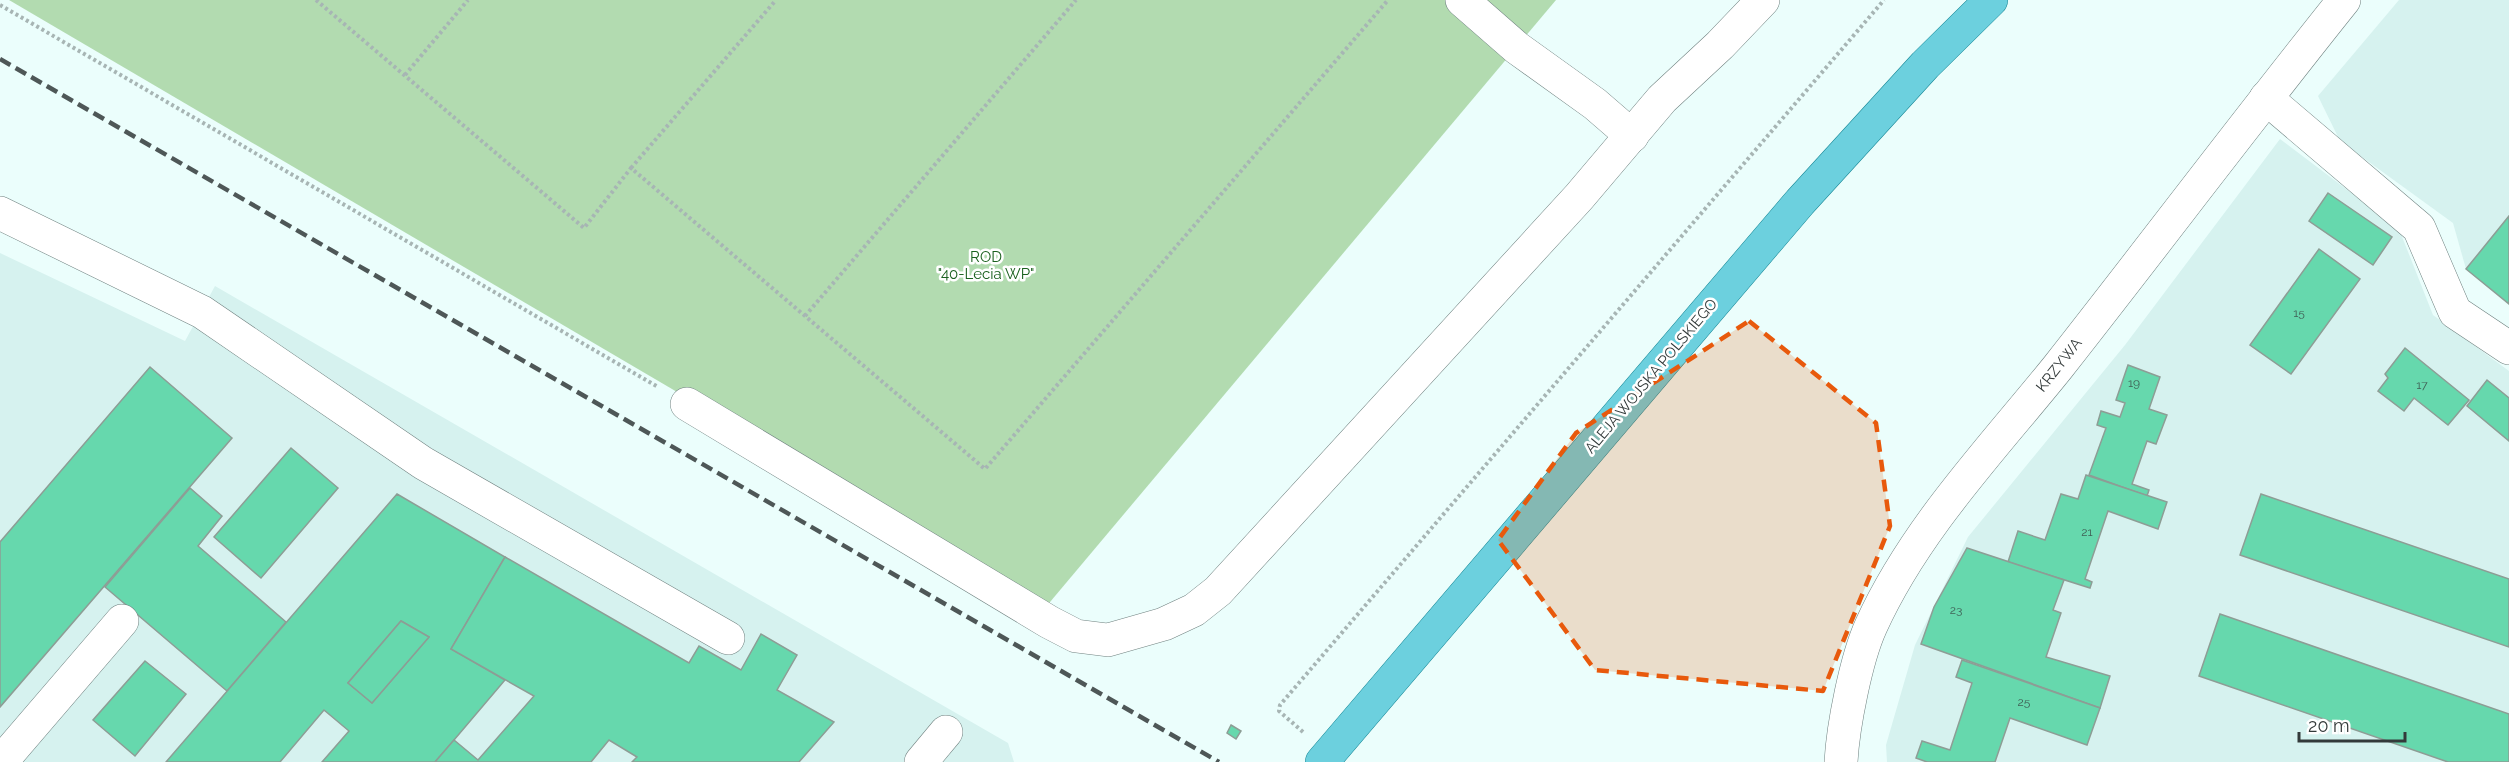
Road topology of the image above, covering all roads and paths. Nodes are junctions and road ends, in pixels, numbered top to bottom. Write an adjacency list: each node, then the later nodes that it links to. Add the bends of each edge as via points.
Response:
1 (316, 0): 12 (path)
2 (468, 0): 12 (path)
3 (776, 0): 15 (path)
4 (1076, 0): 17 (path)
5 (1389, 0): 17 (path, via 985,469)
6 (1462, 0): 14 (street, via 1517,48)
7 (1763, 0): 14 (street, via 1662,99)
8 (1884, 0): 23 (path, via 1280,705 1279,711)
9 (1991, 0): 23 (main road, ALEJA WOJSKA POLSKIEGO, via 1925,65 1800,202)
10 (2344, 0): 13 (street, KRZYWA)
11 (0, 5): 19 (path)
12 (405, 75): 15 (path, via 584,228)
13 (2266, 98): 18 (street, via 2419,228 2456,312); 26 (street, KRZYWA, via 1973,471 1897,575 1869,628 1847,714)
14 (1632, 136): 19 (street, via 1218,591 1194,610 1164,624 1108,640 1076,636 1048,622)
15 (631, 168): 17 (path)
16 (0, 213): 21 (street, via 202,312 423,463)
17 (805, 316)
18 (2509, 348)
19 (687, 404)
20 (122, 621): 24 (street)
21 (728, 638)
22 (946, 732): 25 (street)
23 (1315, 749)
24 (1, 762)
25 (921, 762)
26 (1841, 762)

